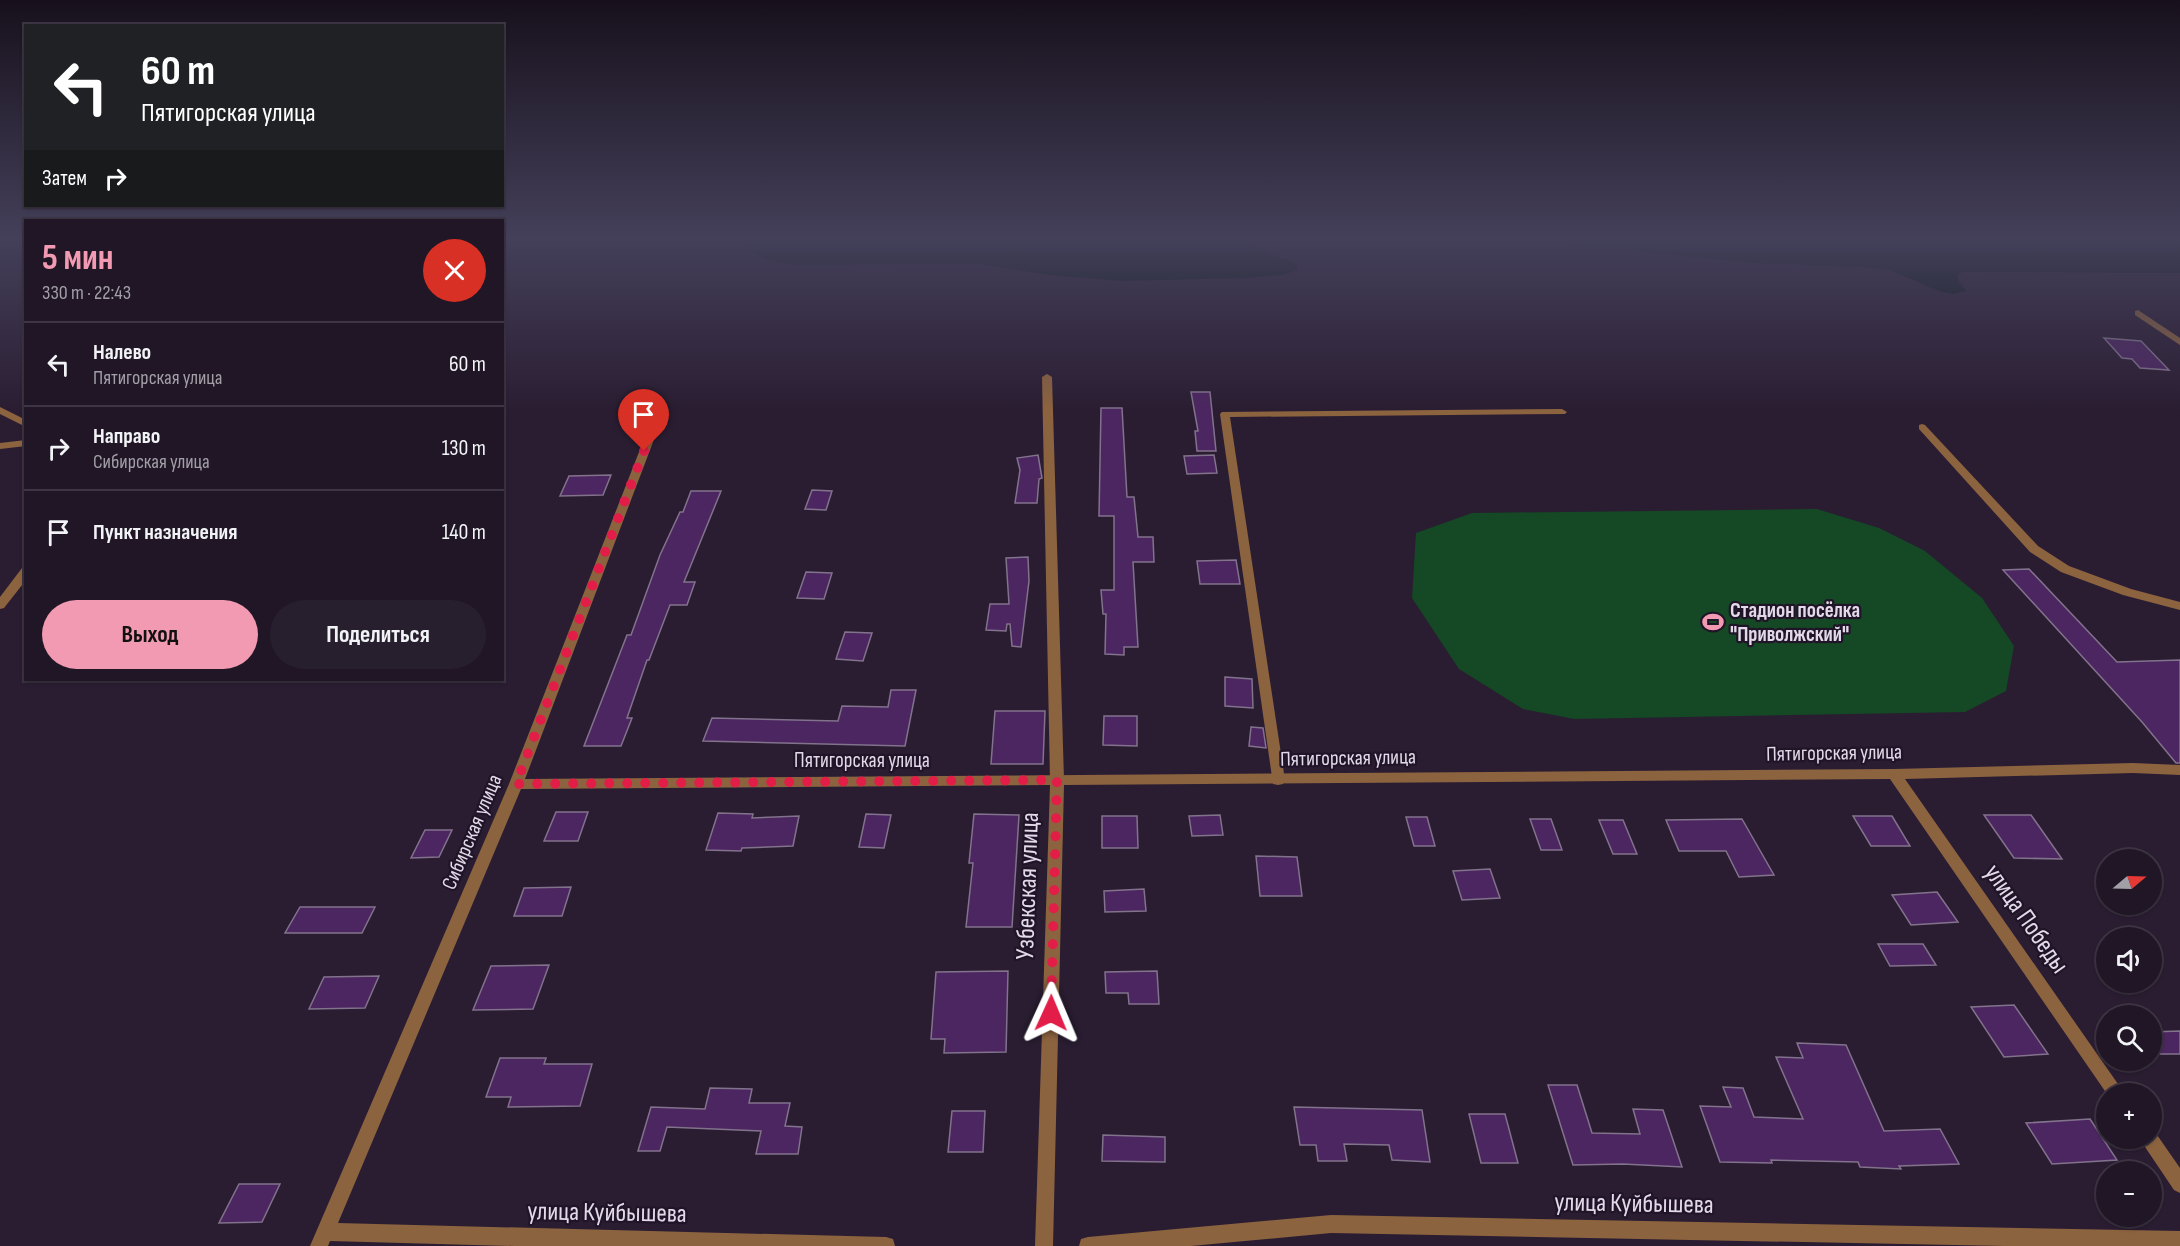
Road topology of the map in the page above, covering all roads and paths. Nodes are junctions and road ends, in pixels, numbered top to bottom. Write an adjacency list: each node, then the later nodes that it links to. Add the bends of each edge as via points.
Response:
1 (2138, 313): 2 (street)
2 (2180, 342)
3 (1047, 377): 16 (street, Узбекская улица)
4 (0, 410): 6 (street)
5 (1562, 412): 17 (street, via 1225,414)
6 (24, 423)
7 (1922, 427): 13 (street, via 2034,549 2065,568)
8 (653, 429): 18 (street, Сибирская улица)
9 (24, 443): 10 (street)
10 (0, 446)
11 (24, 574): 12 (street)
12 (0, 605)
13 (2180, 606)
14 (2180, 770): 15 (street, Пятигорская улица)
15 (1894, 774): 17 (street, Пятигорская улица); 19 (street, улица Победы)
16 (1057, 780): 17 (street, Пятигорская улица); 18 (street, Пятигорская улица); 25 (street, Узбекская улица)
17 (1278, 780)
18 (516, 784): 22 (street, Сибирская улица)
19 (2109, 1083)
20 (2156, 1149): 21 (street)
21 (2180, 1184)
22 (322, 1239): 24 (street, улица Куйбышева)
23 (2180, 1240): 26 (street, улица Куйбышева, via 1331,1224)
24 (886, 1246)
25 (1044, 1246)
26 (1088, 1246)

